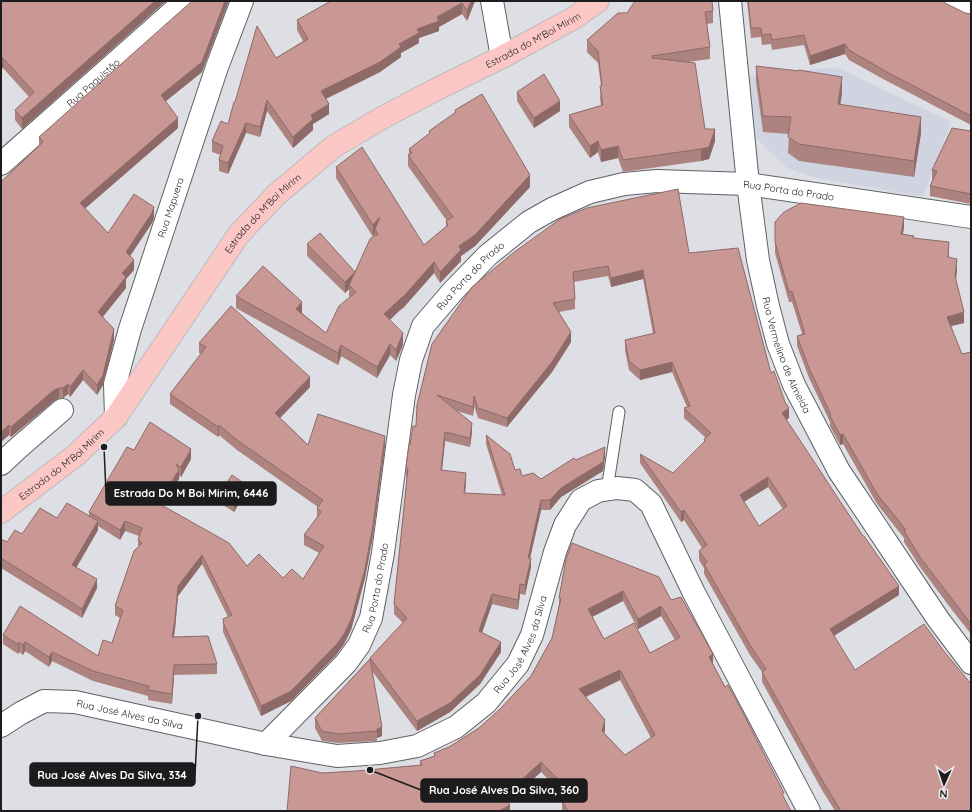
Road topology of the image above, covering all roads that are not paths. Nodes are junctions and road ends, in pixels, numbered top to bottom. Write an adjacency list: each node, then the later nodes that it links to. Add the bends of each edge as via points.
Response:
1 (185, 1): 9 (street, Rua Paquistão)
2 (242, 1): 14 (street, Rua Mapuera, via 217,66 130,329 115,384)
3 (492, 1): 8 (street)
4 (598, 1): 8 (main road, Estrada do M'Boi Mirim, via 574,18)
5 (730, 1): 10 (street, Rua Vermelino de Almeida)
6 (951, 1): 7 (street)
7 (971, 11)
8 (502, 57): 14 (main road, Estrada do M'Boi Mirim, via 409,104 333,147 276,195 239,234)
9 (4, 154)
10 (748, 184): 11 (street, Rua Porta do Prado); 18 (street, Rua Vermelino de Almeida, via 758,260 768,306 778,344 794,385 839,471); 20 (street, Rua Porta do Prado, via 657,181 624,184 590,192 529,222 488,255 453,291 423,326 411,360 383,554 370,618 359,645 346,663)
11 (969, 222)
12 (62, 410): 15 (street)
13 (619, 412): 16 (lane)
14 (116, 417): 17 (main road, Estrada do M'Boi Mirim, via 76,455)
15 (1, 464)
16 (607, 490): 20 (street, Rua José Alves da Silva, via 598,491 581,500 566,525 532,635 518,664 486,703 456,727 417,746 344,756); 21 (street, Rua José Alves da Silva, via 635,490 651,504 694,593)
17 (1, 512)
18 (971, 663)
19 (1, 726): 20 (street, Rua José Alves da Silva, via 44,702 75,702)
20 (266, 744)
21 (809, 811)

